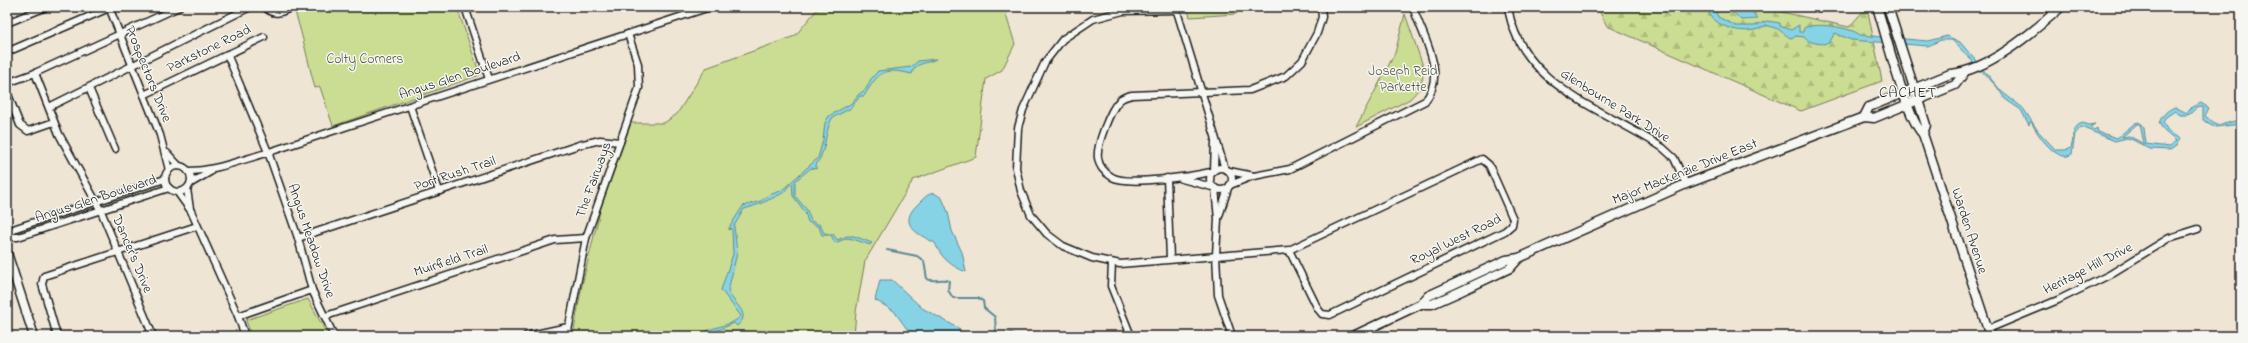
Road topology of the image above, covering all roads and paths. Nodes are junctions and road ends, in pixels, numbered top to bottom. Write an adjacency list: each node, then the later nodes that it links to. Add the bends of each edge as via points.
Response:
1 (46, 7): 16 (street)
2 (109, 7): 18 (street, Prospectors Drive); 20 (street)
3 (179, 7): 18 (street)
4 (250, 7): 22 (street)
5 (265, 7): 6 (street, via 273,13 278,13)
6 (292, 7)
7 (465, 7): 26 (street)
8 (710, 7): 17 (street, Angus Glen Boulevard)
9 (1321, 7): 31 (street, via 1322,17 1317,33 1302,61 1289,74 1250,90)
10 (1412, 7): 52 (street, via 1435,72 1432,91 1425,101 1297,166 1283,172)
11 (1508, 7): 56 (street, Glenbourne Park Drive, via 1518,39 1539,69 1571,96 1663,148 1674,158)
12 (1876, 7): 32 (main road, Warden Avenue)
13 (1888, 7): 29 (main road, Warden Avenue)
14 (2061, 7): 25 (main road, Major MacKenzie Drive East, via 1996,57)
15 (1176, 8): 31 (street); 78 (street, Royal West Road, via 1117,12 1094,19 1074,30 1058,43 1047,57 1023,110 1018,128 1015,150 1017,176 1034,220 1046,234 1060,244 1092,258)
16 (7, 23)
17 (628, 34): 26 (street, Angus Glen Boulevard); 42 (street, The Fairways, via 638,64 639,83)
18 (120, 36): 22 (street, Prospectors Drive); 24 (street)
19 (264, 36): 21 (street, Parkstone Road)
20 (7, 52)
21 (227, 54): 33 (street, Parkstone Road); 45 (street, Angus Meadow Drive)
22 (131, 65): 28 (street); 33 (street, Prospectors Drive)
23 (7, 72): 27 (street)
24 (35, 73): 27 (street); 37 (street, Dancer's Drive)
25 (1964, 73): 29 (main road, Major MacKenzie Drive East, via 1950,74); 34 (main road, Major MacKenzie Drive East, via 1955,84)
26 (489, 79): 36 (street, Angus Glen Boulevard)
27 (9, 82)
28 (89, 88): 37 (street); 43 (street)
29 (1915, 89): 32 (main road, Major MacKenzie Drive East); 34 (main road, Warden Avenue)
30 (7, 92): 39 (street, via 20,125 28,131)
31 (1200, 92): 41 (street); 53 (street, via 1124,97 1115,107 1099,144 1098,161 1111,176 1122,180)
32 (1904, 93): 35 (main road, Warden Avenue); 38 (main road, Major MacKenzie Drive East, via 1869,107)
33 (144, 94): 44 (street, Prospectors Drive)
34 (1918, 99): 35 (main road, Major MacKenzie Drive East); 40 (main road, Warden Avenue, via 1926,125)
35 (1908, 104): 38 (main road, Major MacKenzie Drive East, via 1874,118); 40 (main road, Warden Avenue, via 1917,128)
36 (410, 106): 45 (street, Angus Glen Boulevard); 61 (street)
37 (49, 107): 39 (street, Dancer's Drive)
38 (1864, 117): 56 (main road, Major MacKenzie Drive East)
39 (54, 122): 63 (street, Dancer's Drive)
40 (1923, 134): 84 (main road, Warden Avenue)
41 (1215, 136): 49 (street); 51 (street)
42 (620, 142): 61 (street, Port Rush Trail, via 600,140 579,145); 72 (street, The Fairways)
43 (115, 149)
44 (165, 150): 46 (street, Prospectors Drive); 48 (street, Prospectors Drive)
45 (268, 152): 47 (street, Angus Glen Boulevard); 71 (street, Angus Meadow Drive)
46 (179, 166): 48 (street); 50 (street)
47 (217, 168): 50 (street, Angus Glen Boulevard); 57 (street, Angus Glen Boulevard)
48 (169, 170): 55 (street)
49 (1227, 170): 51 (street); 52 (street); 58 (street, via 1232,180)
50 (188, 171): 57 (street, via 191,175)
51 (1213, 171): 54 (street); 60 (street, via 1209,180)
52 (1254, 176): 58 (street)
53 (1167, 178): 54 (street); 77 (street)
54 (1179, 178): 60 (street)
55 (165, 179): 59 (street); 63 (street, Angus Glen Boulevard)
56 (1686, 184): 95 (main road, Major MacKenzie Drive East, via 1519,258 1510,268 1459,292 1432,304 1421,304)
57 (189, 186): 62 (street); 65 (street)
58 (1229, 187): 60 (street, via 1222,190); 66 (street)
59 (169, 188): 62 (street); 64 (street, Angus Glen Boulevard)
60 (1214, 188): 66 (street)
61 (439, 191): 71 (street, Port Rush Trail)
62 (178, 192): 65 (street)
63 (95, 202): 64 (street, Dancer's Drive); 69 (street, Angus Glen Boulevard, via 16,228)
64 (101, 211): 70 (street, Angus Glen Boulevard, via 18,237); 74 (street, Dancer's Drive)
65 (191, 211): 67 (street)
66 (1218, 219): 76 (street)
67 (197, 226): 74 (street); 80 (street)
68 (2198, 229): 84 (street, Heritage Hill Drive, via 2169,238 2109,275)
69 (7, 234)
70 (7, 237)
71 (298, 238): 79 (street, Angus Meadow Drive)
72 (586, 238): 81 (street, Muirfield Trail, via 555,240); 82 (street, The Fairways)
73 (1289, 250): 73 (street, Royal West Road, via 1478,160 1486,161 1489,165 1514,219 1512,226 1505,231 1330,315 1322,314 1318,309); 76 (street, Royal West Road)
74 (117, 251): 87 (street, via 44,276 42,284); 88 (street, Dancer's Drive)
75 (7, 253): 86 (main road)
76 (1216, 255): 77 (street, Royal West Road); 94 (street, via 1218,295)
77 (1170, 259): 78 (street, Royal West Road, via 1132,264)
78 (1112, 263): 93 (street, via 1111,287)
79 (312, 290): 80 (street); 81 (street, Angus Meadow Drive)
80 (238, 316): 89 (street)
81 (326, 316): 90 (street, Angus Meadow Drive)
82 (568, 327): 91 (street); 92 (street, The Fairways)
83 (7, 330): 85 (street)
84 (1989, 333)
85 (9, 336)
86 (34, 336)
87 (57, 336)
88 (153, 336)
89 (245, 336)
90 (334, 336)
91 (526, 336)
92 (567, 336)
93 (1131, 336)
94 (1232, 336)
95 (1353, 336)

